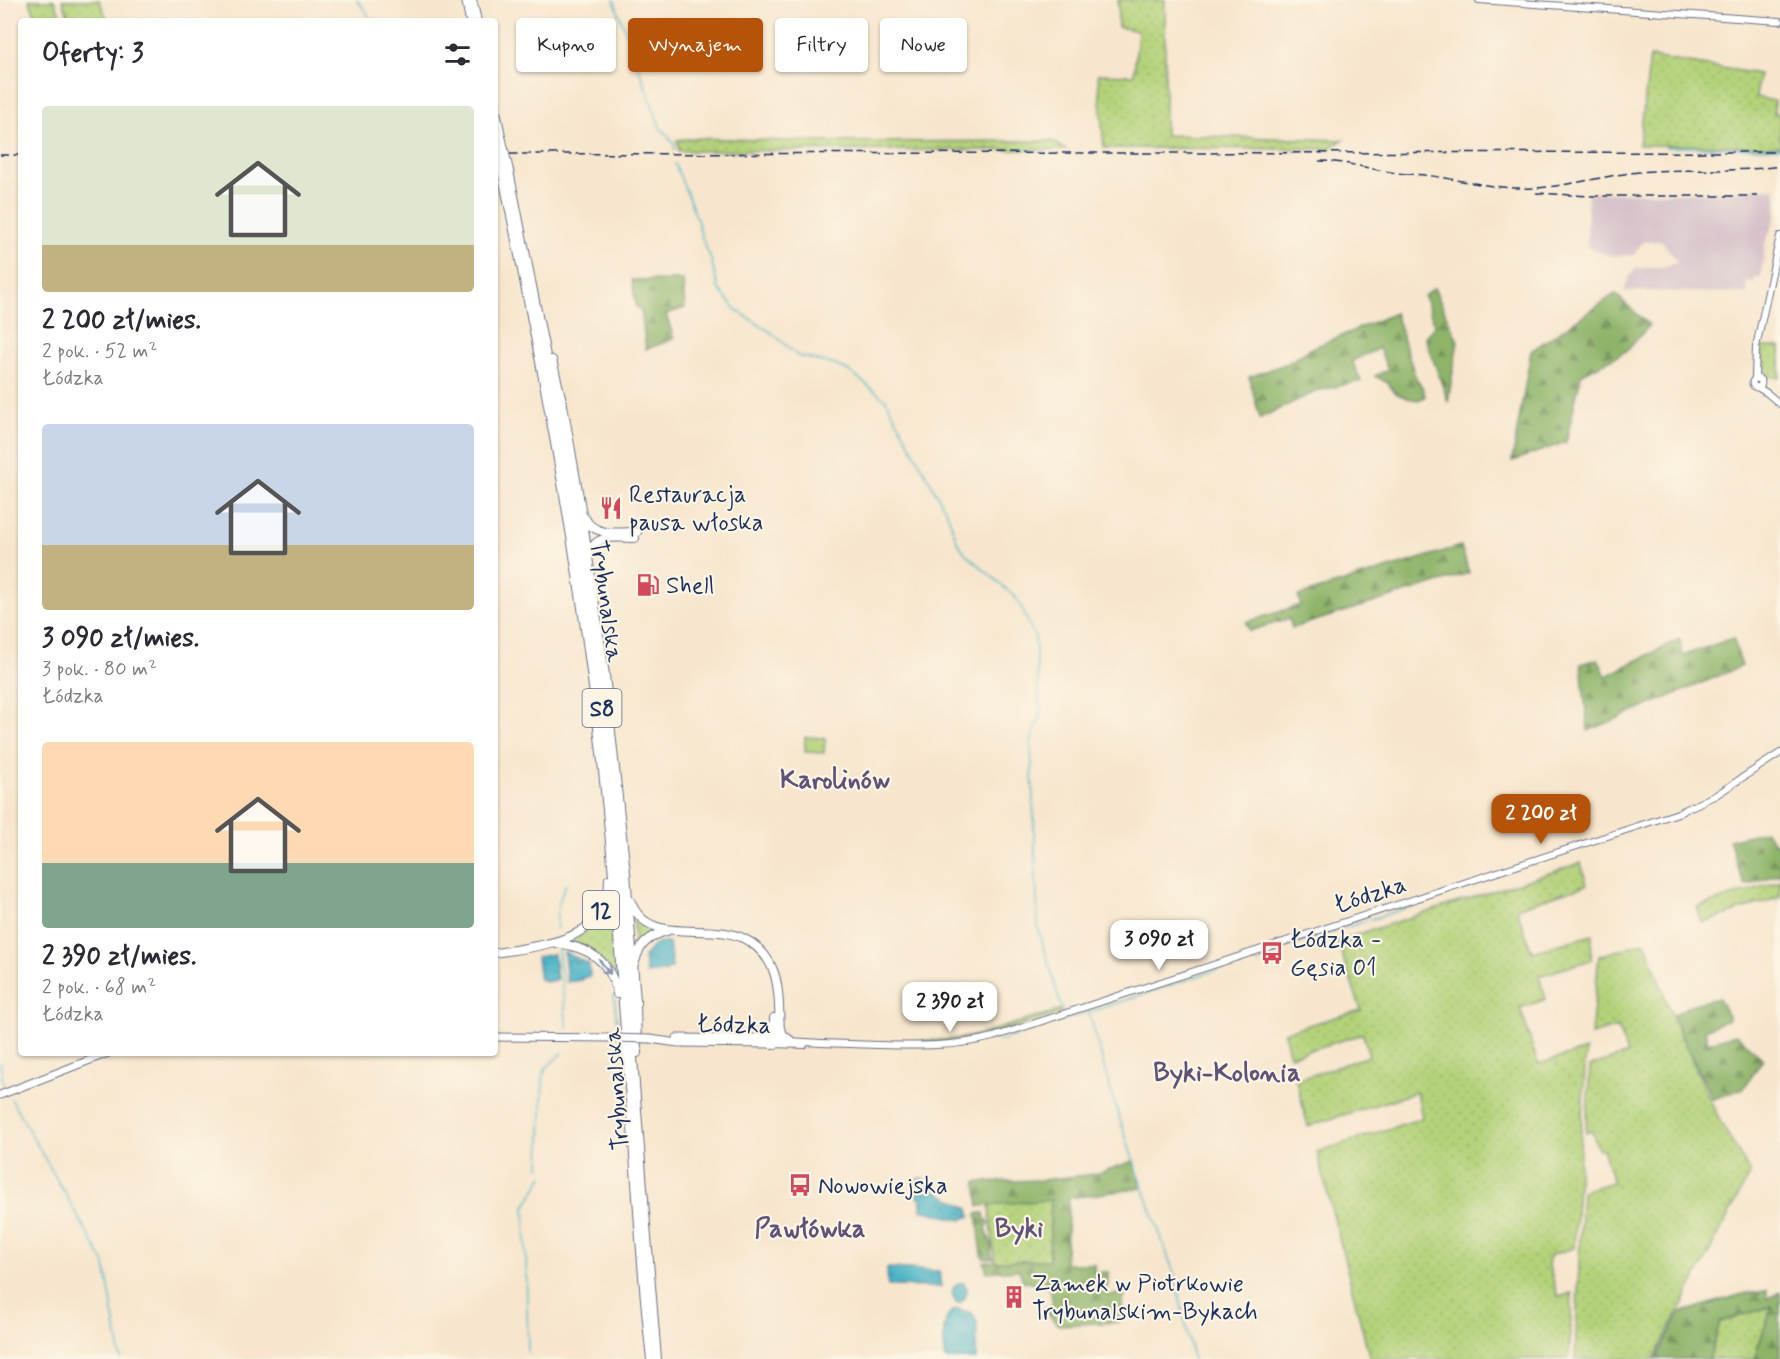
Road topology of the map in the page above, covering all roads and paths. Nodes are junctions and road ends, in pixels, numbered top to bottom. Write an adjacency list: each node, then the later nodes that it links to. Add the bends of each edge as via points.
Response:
1 (466, 0): 4 (highway)
2 (472, 0): 5 (highway)
3 (1479, 0): 6 (main road)
4 (469, 18)
5 (476, 18)
6 (1780, 21)
7 (498, 137): 8 (highway, Trybunalska / S8, bridge)
8 (505, 172): 10 (highway, Trybunalska / S8); 15 (highway, Trybunalska / S8, via 568,516 594,698)
9 (1780, 236): 11 (main road, via 1756,347 1758,382)
10 (540, 321): 12 (highway, via 561,395); 31 (highway, Trybunalska / S8, via 574,508 601,700)
11 (1780, 404)
12 (581, 508): 13 (highway); 13 (highway, via 587,523 596,530 636,535 598,540 592,547)
13 (590, 563): 16 (highway)
14 (1780, 753): 28 (main road, Łódzka, via 1716,795 1676,813 993,1037 920,1046)
15 (610, 852): 18 (highway, 12, via 607,896 598,915 581,932); 22 (highway, Trybunalska / S8)
16 (626, 873): 17 (highway, 12, via 631,902 638,915 651,925); 20 (highway)
17 (671, 930): 20 (highway, via 654,935 643,944 636,954); 21 (highway, 12, via 728,932 753,944 774,985)
18 (555, 943): 19 (highway, 12); 22 (highway, one-way to 22, via 584,949 607,967 616,988)
19 (498, 952)
20 (633, 973): 31 (highway)
21 (777, 1026): 25 (highway, via 765,1036); 26 (highway); 27 (highway, 12)
22 (625, 1034): 32 (highway, Trybunalska / S8)
23 (498, 1037): 24 (main road, Łódzka, bridge)
24 (650, 1039): 25 (main road, Łódzka); 27 (main road, Łódzka, via 678,1043)
25 (750, 1039): 27 (main road, Łódzka)
26 (790, 1040): 27 (main road, Łódzka); 28 (main road, Łódzka)
27 (775, 1042): 28 (main road, Łódzka)
28 (817, 1044)
29 (100, 1056): 30 (main road)
30 (0, 1095)
31 (636, 1099): 33 (highway, Trybunalska / S8)
32 (651, 1359)
33 (657, 1359)

